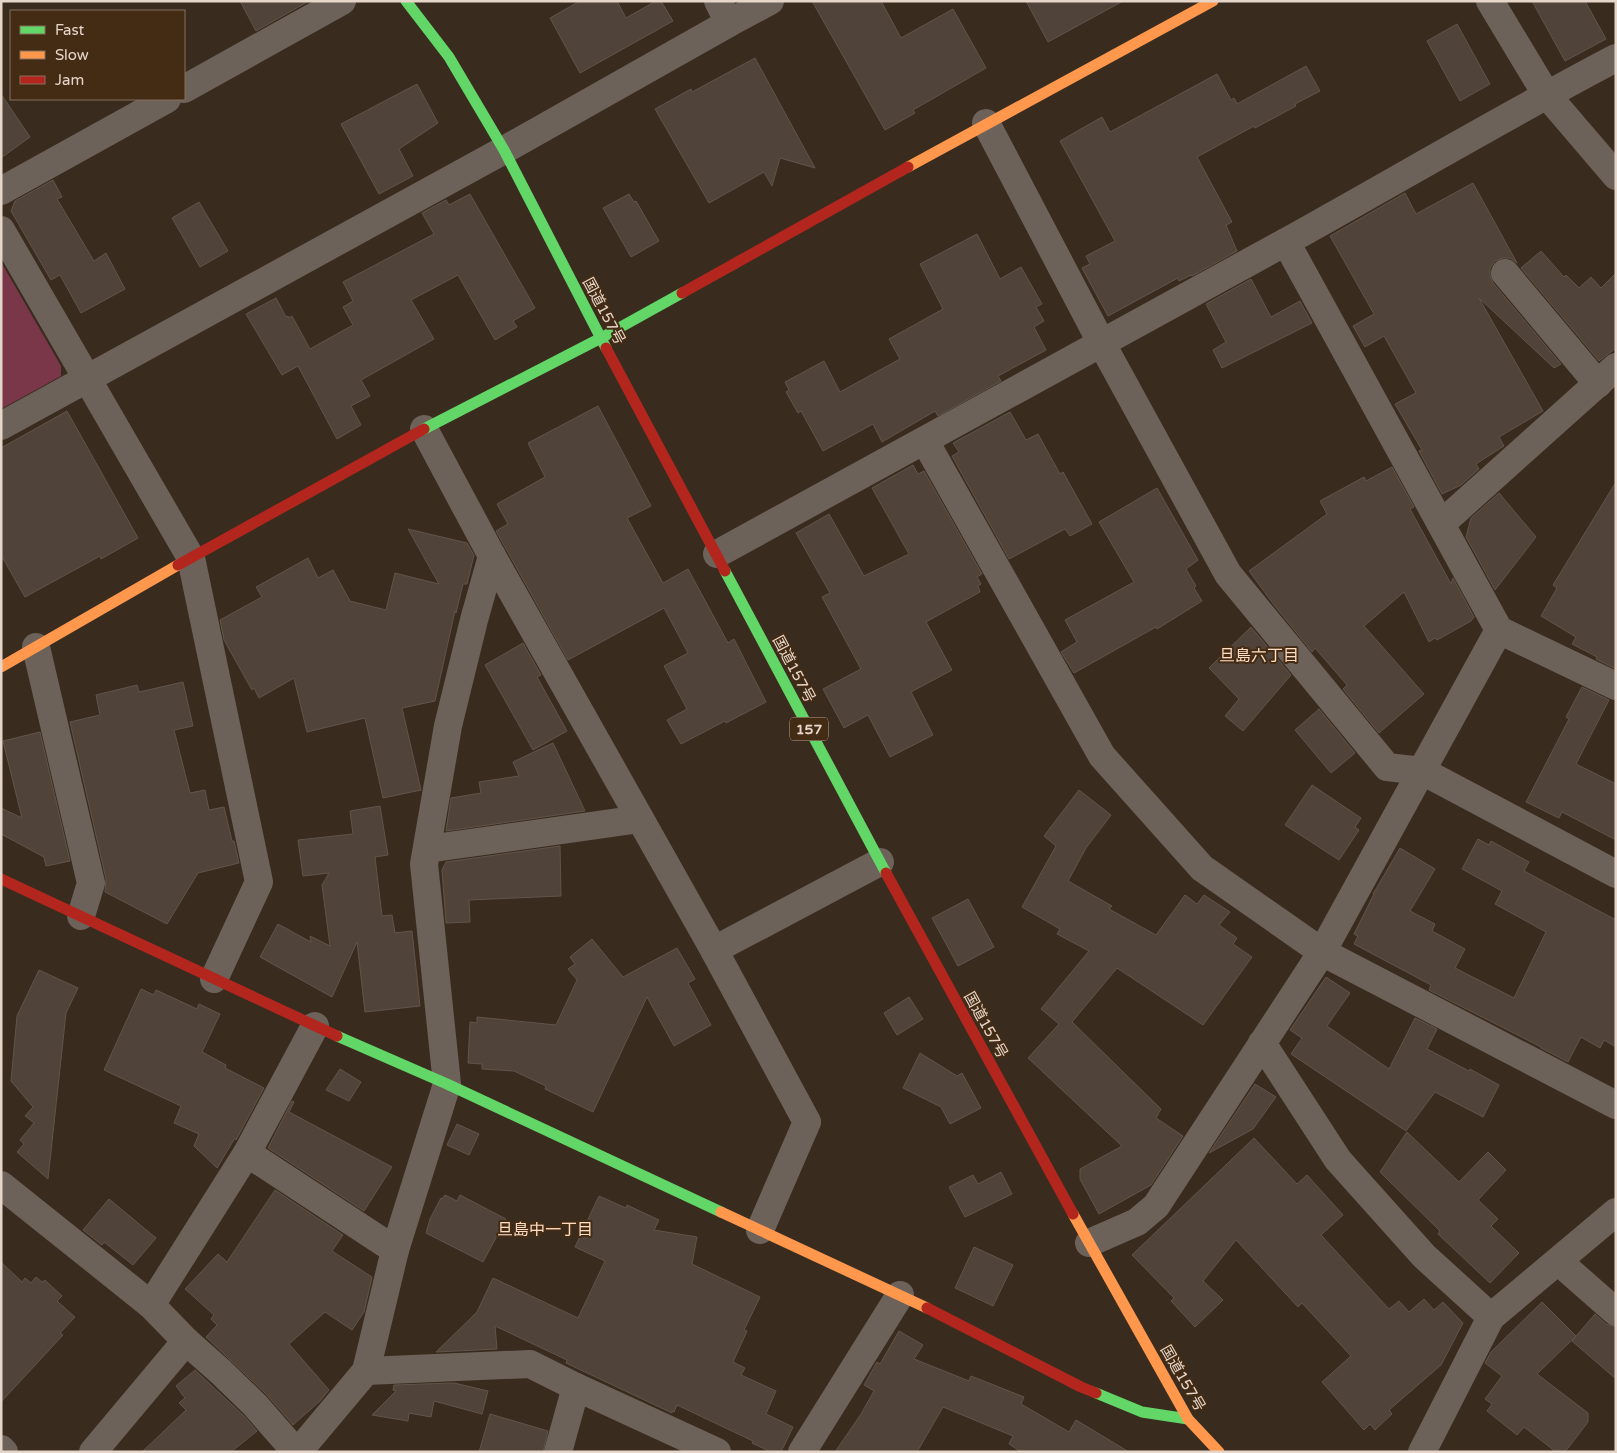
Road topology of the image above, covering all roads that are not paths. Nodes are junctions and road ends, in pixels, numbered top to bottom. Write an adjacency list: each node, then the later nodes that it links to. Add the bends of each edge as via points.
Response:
1 (342, 1): 8 (street)
2 (406, 1): 12 (main road, 国道157号 / 157, via 449,57)
3 (770, 1): 6 (street)
4 (1213, 1): 11 (main road)
5 (1490, 1): 9 (street)
6 (724, 12): 12 (street)
7 (1616, 58): 9 (street)
8 (185, 89)
9 (1546, 94): 13 (street); 16 (street)
10 (165, 100): 14 (street)
11 (986, 123): 18 (main road); 19 (street)
12 (504, 150): 18 (main road, 国道157号 / 157); 21 (street)
13 (1616, 176)
14 (1, 191)
15 (1, 230): 21 (street)
16 (1286, 242): 19 (street); 25 (street)
17 (1506, 273): 20 (street)
18 (601, 338): 23 (main road); 26 (main road, 国道157号 / 157)
19 (1102, 344): 24 (street); 33 (street, via 1228,574 1387,767)
20 (1607, 376): 25 (street)
21 (87, 378): 22 (street); 28 (street)
22 (1, 426)
23 (424, 429): 27 (street); 28 (main road)
24 (925, 441): 26 (street); 41 (street, via 1102,756 1202,868)
25 (1441, 524): 29 (street)
26 (717, 554): 36 (main road, 国道157号 / 157)
27 (492, 556): 34 (street); 35 (street, via 448,726)
28 (191, 558): 30 (main road); 42 (street, via 259,882)
29 (1499, 630): 32 (street); 33 (street)
30 (36, 647): 31 (main road); 39 (street, via 91,883)
31 (1, 667)
32 (1616, 686)
33 (1422, 771): 37 (street); 41 (street)
34 (640, 819): 35 (street); 40 (street)
35 (426, 849): 45 (street, via 424,864)
36 (880, 862): 40 (street); 51 (main road, 国道157号 / 157)
37 (1616, 874)
38 (1, 879): 39 (main road)
39 (81, 916): 42 (main road)
40 (714, 950): 50 (street, via 807,1122)
41 (1322, 952): 44 (street); 46 (street)
42 (214, 979): 43 (main road)
43 (315, 1026): 45 (main road); 47 (street)
44 (1262, 1043): 51 (street, via 1156,1206 1137,1222); 57 (street, via 1338,1160 1424,1256)
45 (447, 1084): 50 (main road); 52 (street)
46 (1616, 1105)
47 (247, 1154): 52 (street); 55 (street)
48 (1, 1185): 55 (street)
49 (1616, 1212): 53 (street)
50 (760, 1230): 54 (main road)
51 (1089, 1243): 61 (main road, 国道157号 / 157)
52 (395, 1250): 59 (street)
53 (1558, 1262): 56 (street); 57 (street)
54 (900, 1296): 61 (main road, via 1081,1387 1142,1412); 68 (street)
55 (151, 1305): 58 (street)
56 (1616, 1312)
57 (1491, 1317): 70 (street)
58 (186, 1341): 64 (street); 65 (street, via 255,1405)
59 (366, 1371): 60 (street, via 530,1364); 65 (street)
60 (576, 1387): 66 (street); 67 (street)
61 (1188, 1419): 69 (main road, 国道157号 / 157)
62 (1, 1450): 63 (street)
63 (4, 1452)
64 (93, 1452)
65 (297, 1452)
66 (558, 1452)
67 (716, 1452)
68 (802, 1452)
69 (1219, 1452)
70 (1422, 1452)

